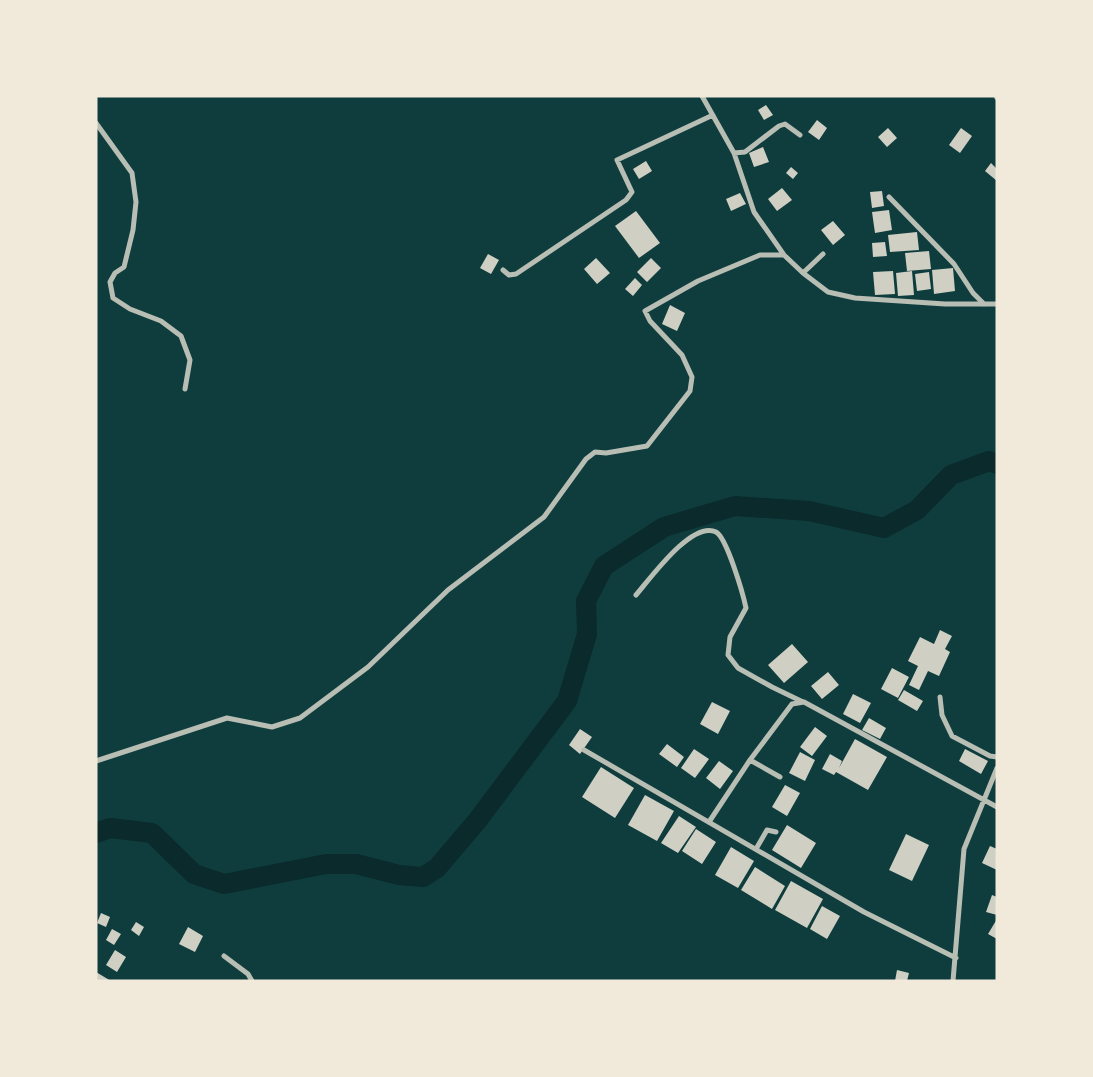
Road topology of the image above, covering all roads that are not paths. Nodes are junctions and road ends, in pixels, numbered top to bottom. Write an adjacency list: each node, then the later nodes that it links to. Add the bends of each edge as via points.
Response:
1 (702, 96): 2 (street)
2 (713, 114): 5 (street); 9 (street, via 617,160 632,192 626,200 516,274 509,275)
3 (96, 123): 13 (street, via 132,173 136,202 134,230 124,267 110,282 112,298 162,321 181,336 190,360)
4 (800, 135): 5 (street, via 785,124 745,152)
5 (734, 153): 8 (street, via 754,212)
6 (889, 197): 11 (street, via 954,264)
7 (823, 254): 10 (street)
8 (784, 255): 10 (street); 20 (street, via 760,255 698,281 645,311 682,355 692,377 690,391 647,446 595,452 586,459 544,517 448,590 368,667 300,718 272,727 227,718)
9 (503, 270)
10 (803, 273): 11 (street, via 828,292 855,298)
11 (984, 304): 12 (street)
12 (997, 304)
13 (185, 389)
14 (636, 595): 16 (street, via 682,542 696,533 717,532 725,543 746,608 730,637 728,654 738,668)
15 (940, 697): 18 (street, via 942,715 952,736)
16 (804, 702): 19 (street, via 792,704); 23 (street)
17 (584, 750): 25 (street)
18 (997, 757)
19 (750, 760): 22 (street); 25 (street)
20 (96, 761)
21 (997, 768): 23 (street)
22 (780, 777)
23 (984, 800): 24 (street); 29 (street, via 964,849)
24 (997, 807)
25 (709, 822): 27 (street)
26 (776, 832): 27 (street, via 768,830)
27 (756, 849): 29 (street, via 864,912)
28 (224, 956): 30 (street)
29 (956, 958): 31 (street)
30 (252, 981)
31 (953, 981)

